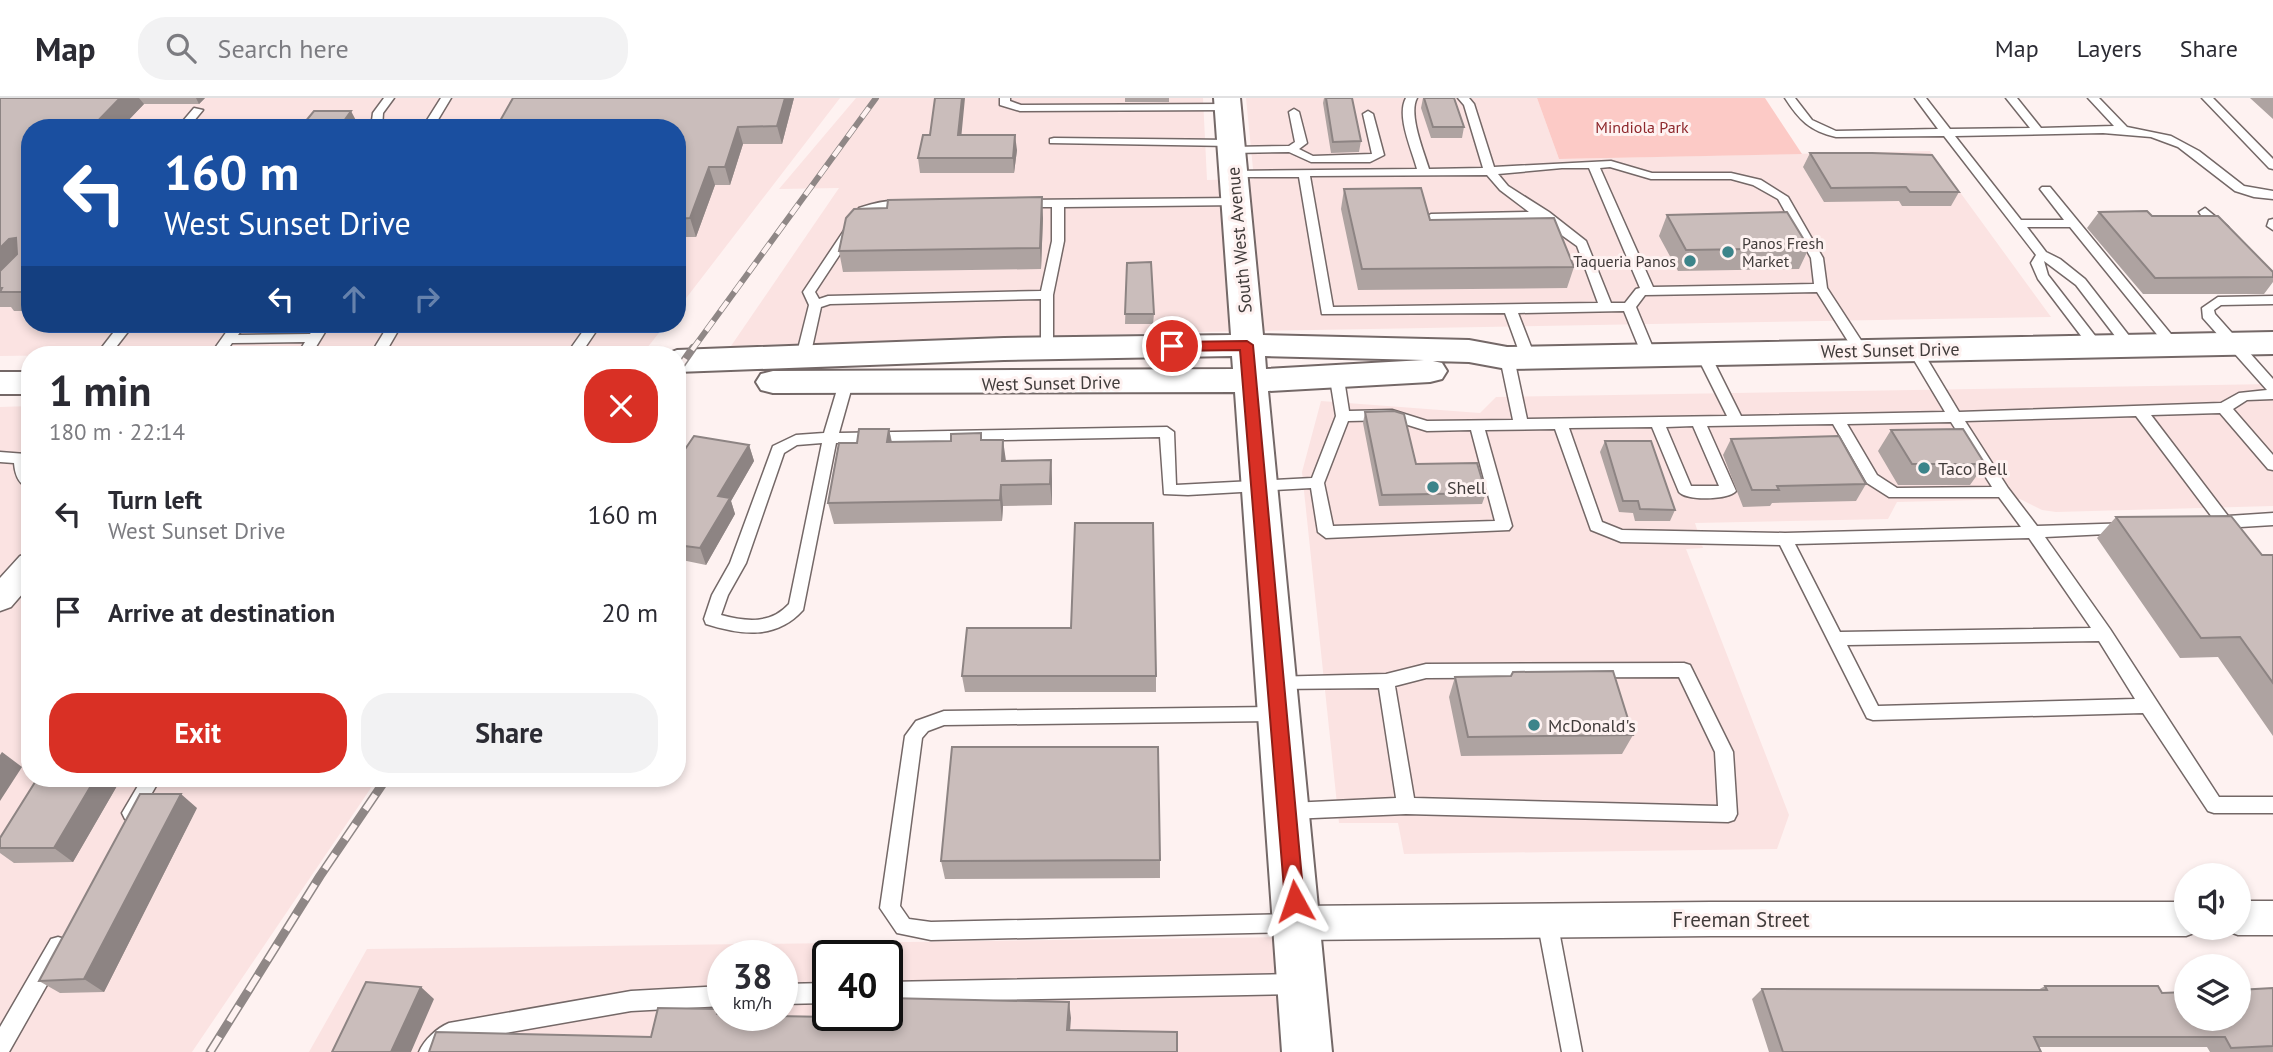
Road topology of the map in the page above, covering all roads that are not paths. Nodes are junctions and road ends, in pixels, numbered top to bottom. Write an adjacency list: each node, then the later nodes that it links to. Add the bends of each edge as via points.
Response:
1 (389, 98): 16 (lane)
2 (446, 98): 17 (lane)
3 (1005, 98): 11 (lane, via 1004,103 1020,108)
4 (1412, 98): 27 (lane, via 1410,124)
5 (1790, 98): 20 (lane, via 1807,123 1836,134)
6 (1920, 98): 20 (lane)
7 (2011, 98): 19 (lane)
8 (2093, 98): 18 (lane)
9 (2207, 98): 24 (lane)
10 (1466, 101): 26 (lane)
11 (1227, 102): 25 (main road, South West Avenue)
12 (198, 110): 15 (lane)
13 (1294, 113): 22 (lane, via 1301,143)
14 (1368, 114): 22 (lane, via 1378,155 1370,159 1311,159)
15 (190, 119)
16 (377, 119)
17 (433, 119)
18 (2123, 129): 19 (lane); 30 (lane, via 2186,146 2238,189)
19 (2038, 131): 20 (lane)
20 (1946, 132): 38 (lane)
21 (1054, 141): 25 (lane, via 1184,140)
22 (1291, 149): 25 (lane)
23 (1593, 164): 26 (lane); 41 (lane, via 1659,177 1740,177 1765,185 1782,197 1809,240); 42 (lane)
24 (2273, 166)
25 (1233, 167): 28 (lane); 31 (lane); 68 (main road, South West Avenue)
26 (1489, 170): 27 (lane); 35 (lane, via 1504,188)
27 (1424, 172): 28 (lane)
28 (1304, 173): 48 (lane, via 1327,311)
29 (2046, 189): 37 (lane)
30 (2273, 195)
31 (1058, 204): 33 (lane); 43 (lane, via 1058,241)
32 (916, 205): 45 (lane, via 876,206 863,211 809,292)
33 (1008, 205)
34 (2205, 212): 39 (lane)
35 (1545, 215): 36 (lane); 46 (lane, via 1583,244)
36 (1431, 218)
37 (2073, 223): 38 (lane); 55 (lane)
38 (2017, 224): 40 (lane)
39 (2234, 240)
40 (2042, 255): 58 (lane, via 2037,263 2042,275); 59 (lane, via 2075,275)
41 (1821, 288): 42 (lane); 62 (lane)
42 (1648, 291): 47 (lane, via 1641,292)
43 (1047, 295): 45 (lane, via 828,300); 60 (lane)
44 (2273, 300): 54 (lane, via 2218,301 2208,308 2208,315)
45 (816, 305): 65 (lane)
46 (1606, 307): 47 (lane); 48 (lane)
47 (1629, 307): 64 (lane)
48 (1510, 309): 66 (lane)
49 (232, 333): 52 (lane)
50 (318, 333): 51 (lane)
51 (315, 338): 52 (lane); 57 (lane)
52 (228, 339): 56 (lane)
53 (2273, 343): 54 (main road, West Sunset Drive)
54 (2233, 344): 55 (main road, West Sunset Drive); 74 (lane)
55 (2173, 345): 59 (main road, West Sunset Drive)
56 (223, 346)
57 (310, 346)
58 (2095, 346): 59 (main road, West Sunset Drive); 61 (main road, West Sunset Drive)
59 (2130, 346)
60 (1048, 348): 65 (main road, West Sunset Drive); 68 (main road, West Sunset Drive)
61 (1915, 350): 62 (main road, West Sunset Drive); 79 (lane)
62 (1861, 351): 63 (main road, West Sunset Drive)
63 (1703, 354): 64 (main road, West Sunset Drive); 81 (lane)
64 (1649, 355): 66 (main road, West Sunset Drive)
65 (803, 357): 67 (main road, West Sunset Drive)
66 (1518, 357): 68 (main road, West Sunset Drive, via 1469,351); 69 (main road, West Sunset Drive, via 1475,368); 85 (lane)
67 (686, 361)
68 (1248, 363): 69 (main road, West Sunset Drive); 73 (main road, West Sunset Drive); 91 (main road, South West Avenue)
69 (1337, 379): 78 (lane)
70 (686, 380): 73 (main road, West Sunset Drive)
71 (0, 383): 72 (main road)
72 (21, 383)
73 (846, 383): 87 (lane)
74 (2273, 388)
75 (2273, 394): 76 (lane, via 2244,396)
76 (2224, 408): 77 (lane); 90 (lane)
77 (2140, 411): 79 (lane); 95 (lane)
78 (1343, 416): 86 (lane, via 1392,415 1427,426); 92 (lane)
79 (1955, 417): 80 (lane); 93 (lane)
80 (1837, 419): 81 (lane); 93 (lane, via 1872,479 1894,493)
81 (1737, 421): 83 (lane)
82 (1657, 422): 83 (lane); 83 (lane, via 1686,492 1729,491); 84 (lane)
83 (1699, 422)
84 (1560, 424): 85 (lane); 99 (lane, via 1596,526 1621,536)
85 (1521, 425): 86 (lane)
86 (1477, 426): 92 (lane, via 1504,526 1326,532)
87 (830, 438): 87 (lane, via 797,606 789,618 775,625 735,627 712,619 738,563 778,450 796,440); 91 (lane, via 1167,432 1169,490 1219,490)
88 (0, 457): 89 (lane)
89 (21, 458)
90 (2273, 465)
91 (1258, 483): 92 (lane); 105 (main road, South West Avenue)
92 (1317, 483)
93 (2003, 492): 98 (lane)
94 (2273, 519): 95 (lane)
95 (2224, 522): 96 (lane)
96 (2197, 523)
97 (2142, 526): 98 (lane)
98 (2033, 531): 99 (lane); 102 (lane)
99 (1785, 539): 103 (lane)
100 (18, 569): 101 (street)
101 (0, 599)
102 (2104, 634): 103 (lane); 106 (lane)
103 (1835, 639): 106 (lane, via 1873,713)
104 (1386, 681): 105 (lane); 109 (lane); 109 (lane, via 1426,671 1684,670 1724,752 1728,814)
105 (1276, 698): 110 (main road, South West Avenue); 116 (lane, via 944,719 922,726 914,736 890,908 904,927 931,931)
106 (2148, 706): 108 (lane, via 2214,806)
107 (147, 787): 111 (lane)
108 (2273, 805)
109 (1406, 806): 110 (lane)
110 (1287, 811): 116 (main road, South West Avenue)
111 (125, 826)
112 (2251, 918): 113 (street)
113 (2273, 918)
114 (2174, 919): 115 (street, Freeman Street)
115 (1547, 920): 116 (street, Freeman Street); 124 (lane)
116 (1297, 923): 118 (main road, South West Avenue)
117 (66, 931): 121 (lane)
118 (1301, 984): 119 (lane); 123 (main road, South West Avenue)
119 (903, 992)
120 (707, 997): 122 (lane, via 631,1001 449,1033)
121 (0, 1047)
122 (429, 1052)
123 (1307, 1052)
124 (1572, 1052)

